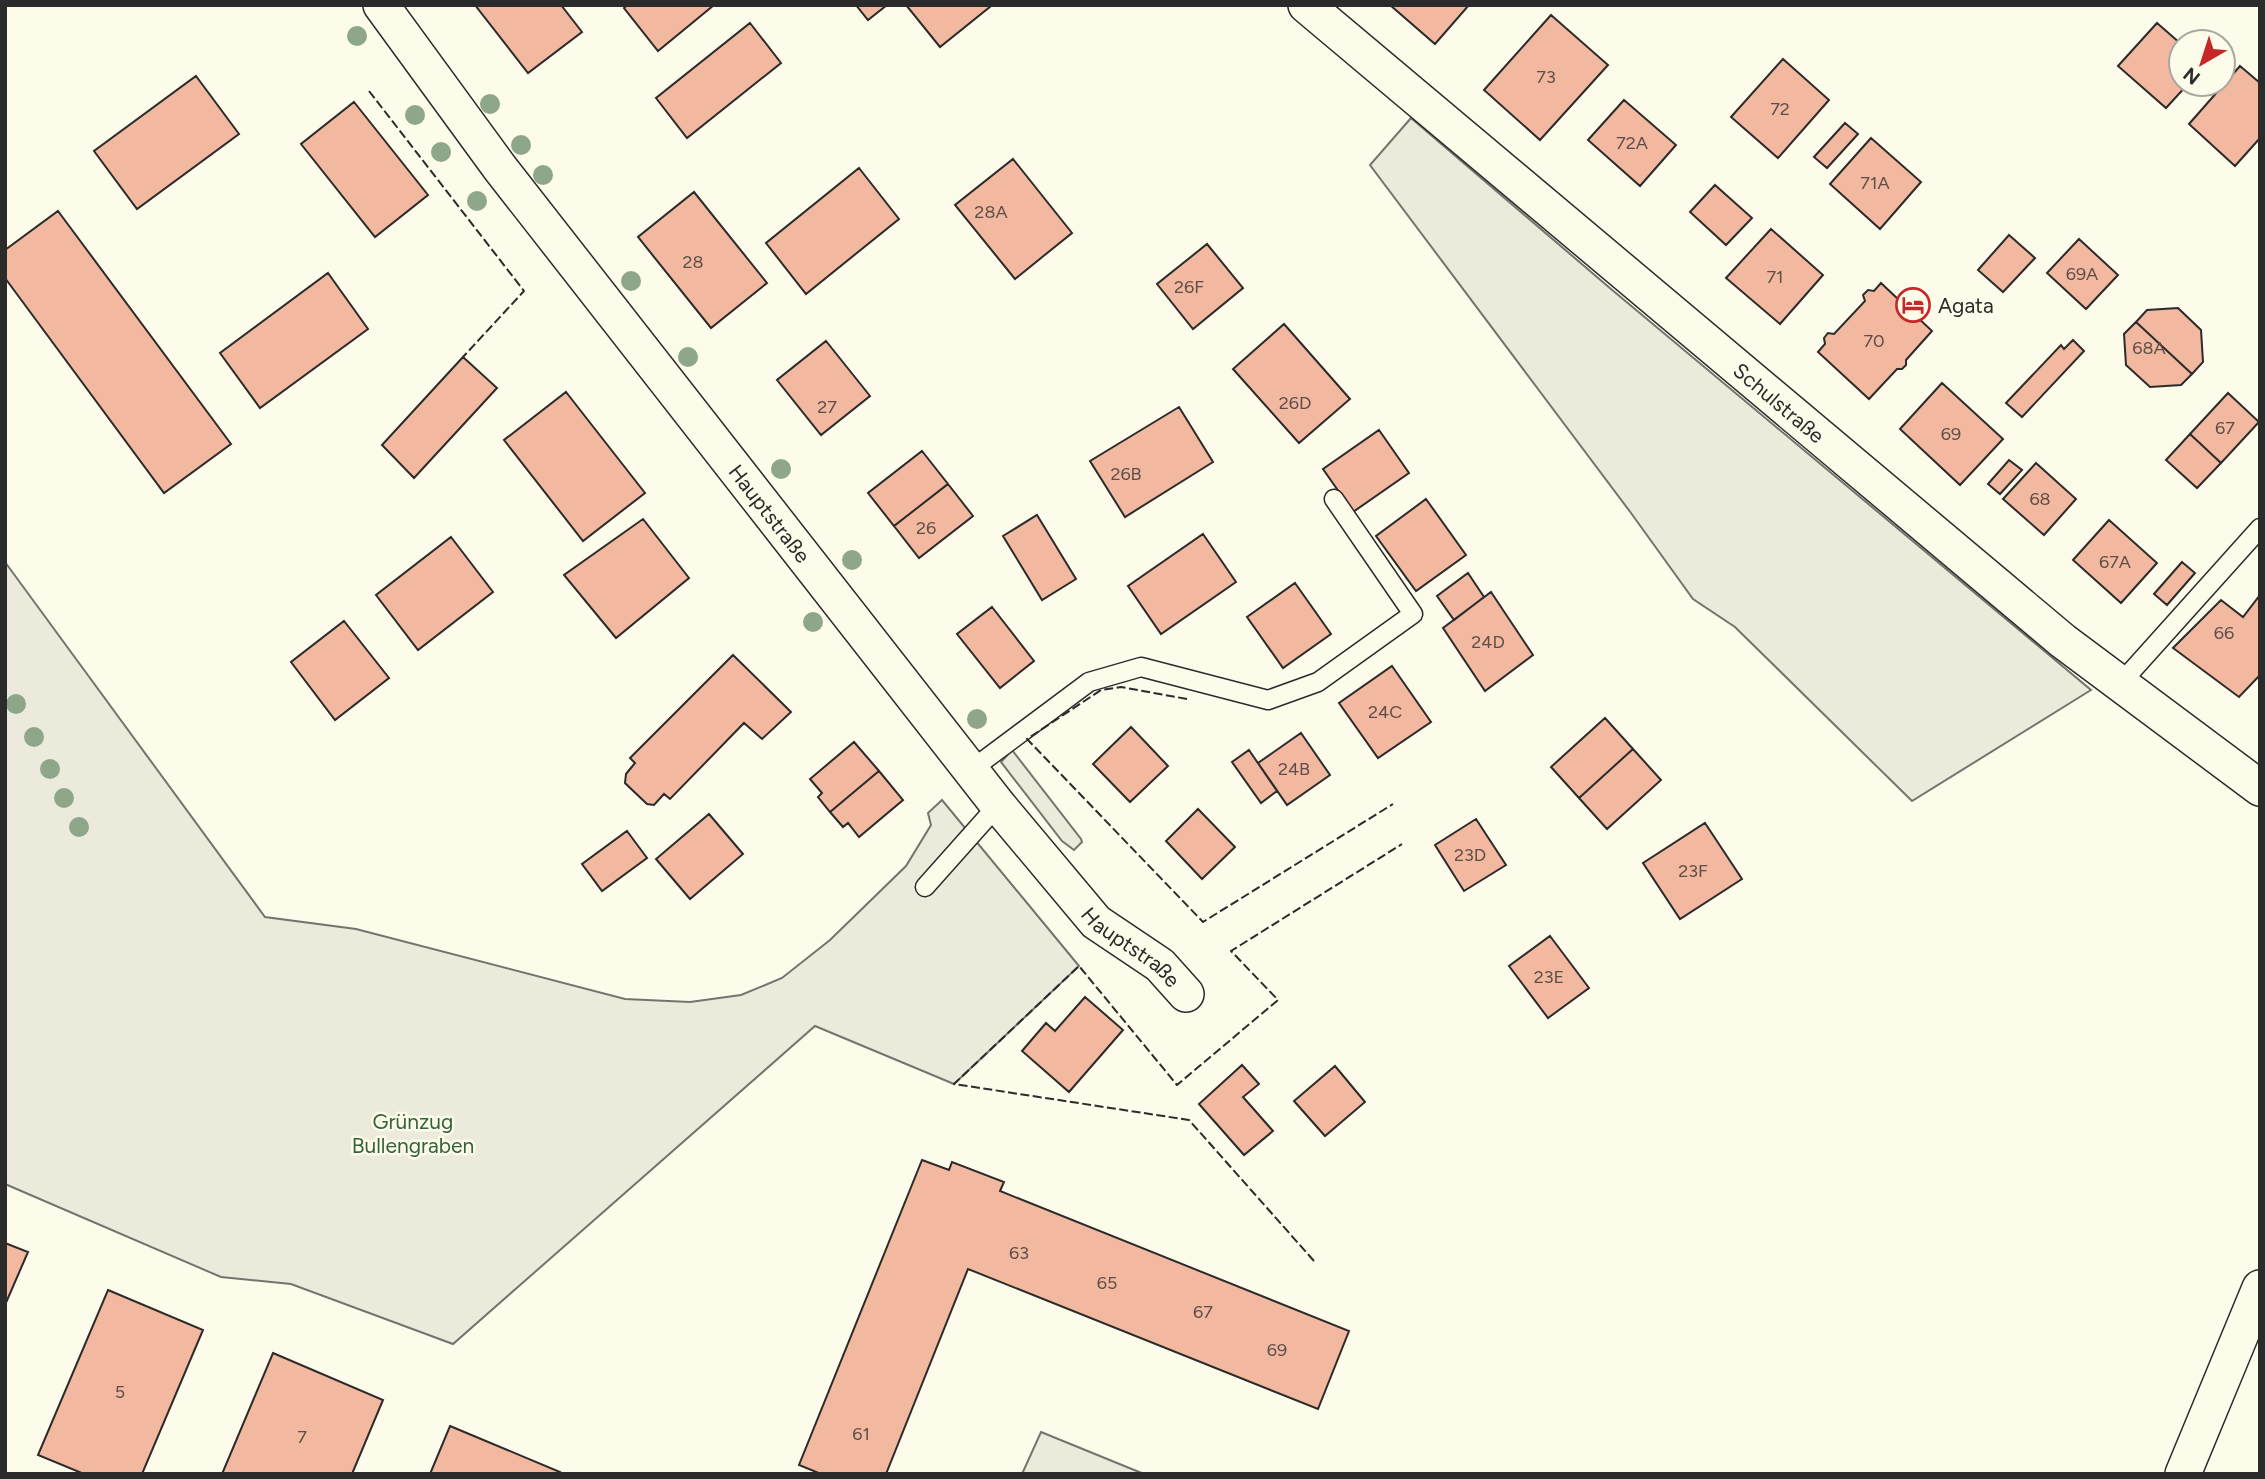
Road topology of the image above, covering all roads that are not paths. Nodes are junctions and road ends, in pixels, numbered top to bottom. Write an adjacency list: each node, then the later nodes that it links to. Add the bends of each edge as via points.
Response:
1 (381, 5): 6 (street, Hauptstraße, via 500,168)
2 (1306, 5): 5 (street, Schulstraße)
3 (1334, 499): 6 (lane, via 1413,614 1318,682 1268,700 1141,667 1089,682)
4 (2260, 528): 5 (lane)
5 (2120, 684): 7 (street, Schulstraße)
6 (971, 770): 8 (street, Hauptstraße)
7 (2260, 788)
8 (998, 805): 9 (lane); 10 (street, Hauptstraße, via 1096,922 1160,965)
9 (925, 887)
10 (1186, 994)
11 (2255, 1300): 12 (street)
12 (2183, 1474)

